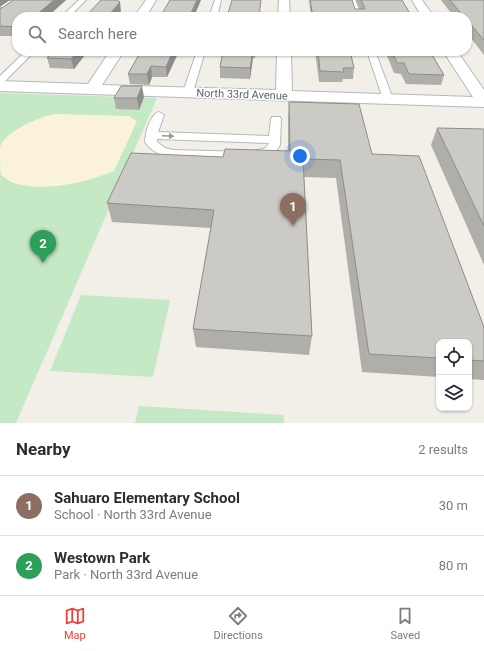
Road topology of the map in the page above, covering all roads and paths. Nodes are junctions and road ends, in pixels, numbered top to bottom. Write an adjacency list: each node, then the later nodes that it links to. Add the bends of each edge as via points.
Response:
1 (83, 0): 9 (lane)
2 (151, 0): 10 (street)
3 (218, 0): 11 (lane)
4 (284, 0): 12 (street)
5 (352, 0): 13 (lane)
6 (417, 0): 14 (street)
7 (16, 2): 8 (street); 15 (street)
8 (0, 4)
9 (70, 12)
10 (143, 12)
11 (214, 12)
12 (284, 12)
13 (356, 12)
14 (425, 12)
15 (0, 14)
16 (26, 56): 22 (lane)
17 (114, 56): 24 (street)
18 (199, 56): 25 (lane)
19 (284, 56): 26 (street)
20 (372, 56): 27 (lane)
21 (453, 56): 28 (street)
22 (0, 81)
23 (0, 86): 24 (street, North 33rd Avenue)
24 (92, 89): 25 (street, North 33rd Avenue)
25 (188, 92): 26 (street, North 33rd Avenue)
26 (284, 96): 27 (street, North 33rd Avenue)
27 (388, 99): 28 (street, North 33rd Avenue)
28 (484, 102)
29 (159, 115): 31 (lane)
30 (276, 119): 32 (lane)
31 (151, 135): 32 (lane, one-way to 32); 32 (lane, via 151,142 155,148 164,152 196,155 249,156 270,151)
32 (275, 140)

